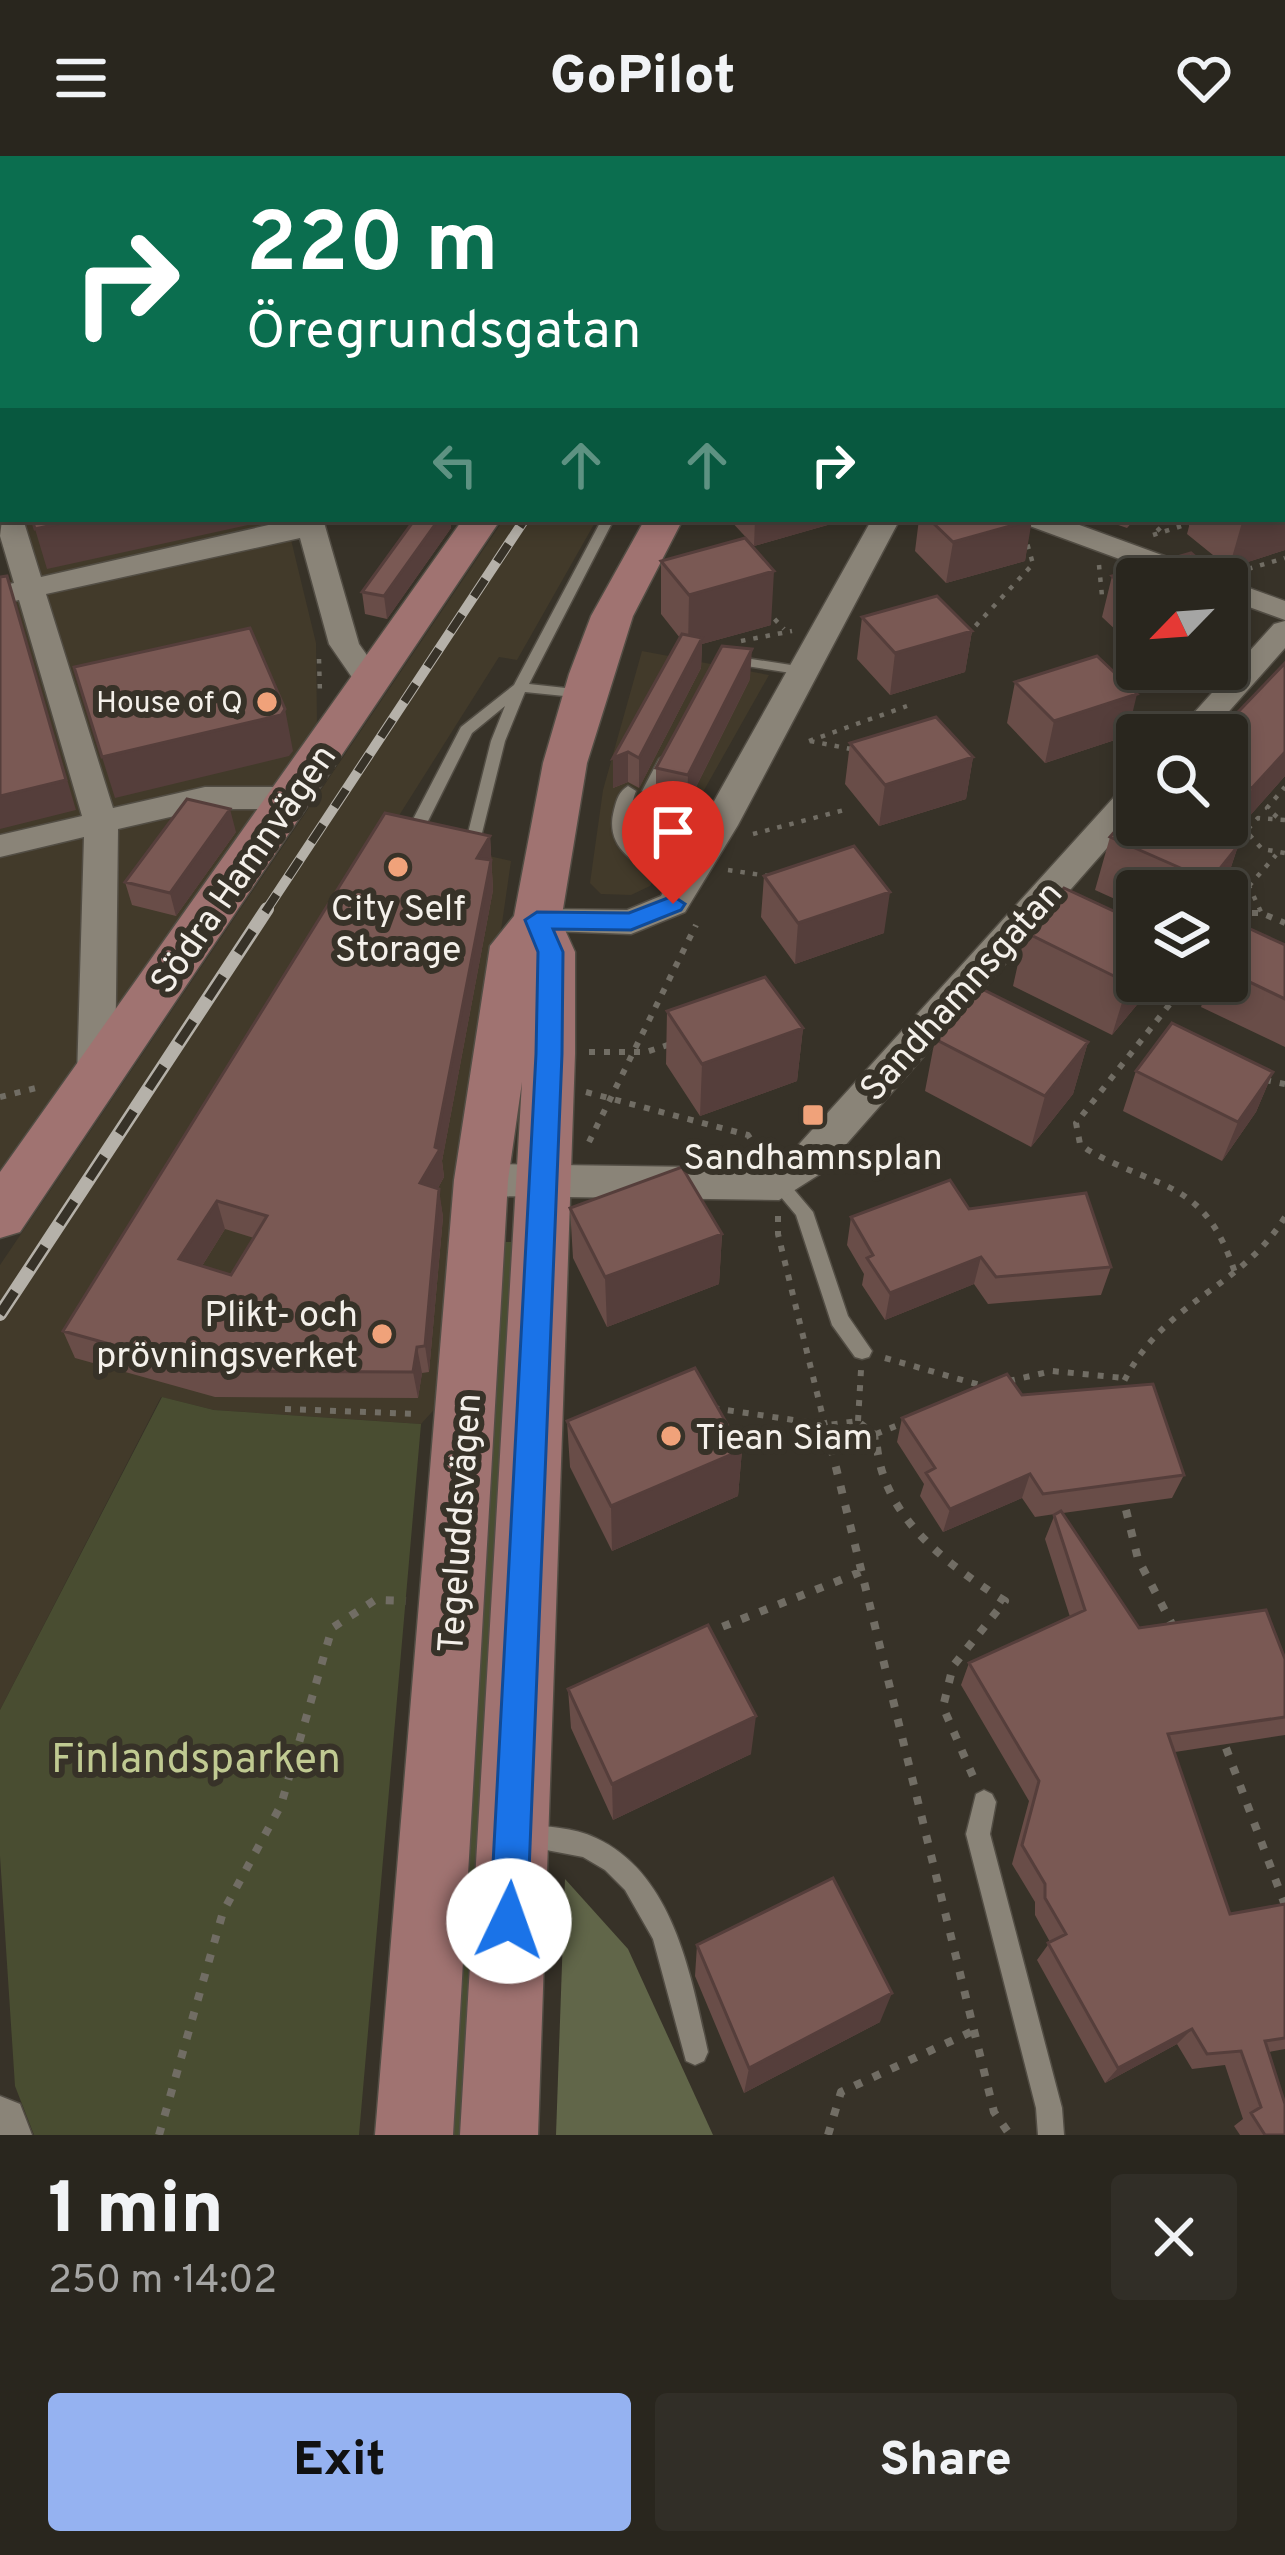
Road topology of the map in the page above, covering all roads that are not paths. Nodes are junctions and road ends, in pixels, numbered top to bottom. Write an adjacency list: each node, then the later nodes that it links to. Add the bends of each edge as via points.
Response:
1 (9, 522): 9 (street)
2 (480, 522): 15 (main road, Södra Hamnvägen)
3 (606, 522): 16 (lane)
4 (662, 522): 17 (main road, Tegeluddsvägen, via 612,616)
5 (884, 522): 14 (street)
6 (311, 523): 9 (street); 15 (street, via 344,644)
7 (1030, 525): 8 (street)
8 (1134, 558)
9 (15, 591): 24 (street)
10 (1248, 597): 11 (street)
11 (1285, 610)
12 (1285, 630): 18 (street)
13 (712, 669): 14 (lane, via 746,659)
14 (804, 671): 28 (street)
15 (371, 682): 22 (main road, Södra Hamnvägen)
16 (520, 687): 17 (lane); 25 (lane, via 466,730); 26 (lane)
17 (584, 694): 29 (main road, Tegeluddsvägen)
18 (1209, 714)
19 (670, 751): 21 (lane)
20 (628, 791): 28 (lane, via 615,824 622,845)
21 (650, 791)
22 (292, 798): 24 (street, via 205,798); 30 (main road, Södra Hamnvägen)
23 (1116, 816): 32 (street, Sandhamnsgatan)
24 (101, 822): 27 (street); 30 (street)
25 (416, 830)
26 (474, 842)
27 (0, 846)
28 (681, 892): 29 (street, via 631,922)
29 (537, 920): 31 (main road, Tegeluddsvägen, via 550,952)
30 (96, 1078): 33 (main road, Södra Hamnvägen)
31 (537, 1168): 32 (street); 36 (main road, Tegeluddsvägen); 40 (main road, Tegeluddsvägen)
32 (779, 1184): 34 (lane, via 804,1212 839,1319)
33 (0, 1216)
34 (862, 1351)
35 (984, 1802): 42 (lane, via 978,1834)
36 (513, 1835): 37 (lane, via 592,1847 622,1870 660,1923); 41 (main road, Tegeluddsvägen)
37 (694, 2052)
38 (0, 2124): 39 (street)
39 (4, 2135)
40 (414, 2135)
41 (499, 2135)
42 (1052, 2135)

